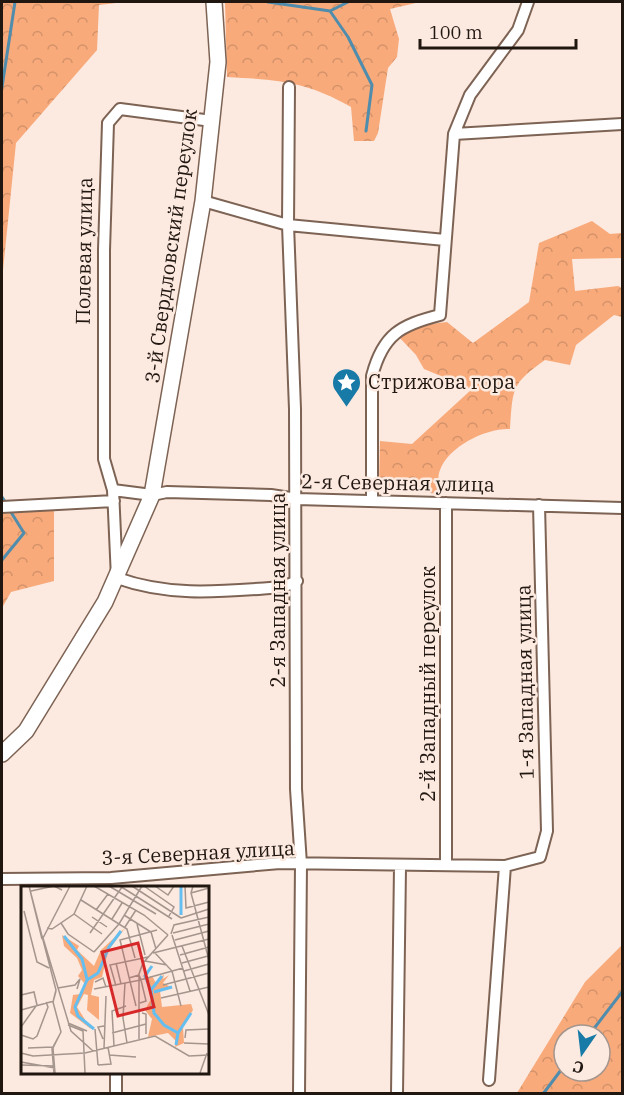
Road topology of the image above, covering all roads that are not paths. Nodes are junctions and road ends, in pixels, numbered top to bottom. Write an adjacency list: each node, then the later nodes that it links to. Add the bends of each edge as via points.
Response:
1 (214, 2): 4 (main road, 3-й Свердловский переулок, via 218,62)
2 (528, 2): 6 (street, via 518,30 470,95)
3 (289, 87): 8 (street, 2-я Западная улица)
4 (212, 121): 7 (main road, 3-й Свердловский переулок); 11 (street, Полевая улица, via 120,109 108,123 104,459)
5 (622, 124): 6 (street)
6 (454, 134): 9 (street)
7 (203, 201): 8 (street); 10 (main road, 3-й Свердловский переулок)
8 (288, 225): 9 (street); 12 (street, 2-я Западная улица)
9 (445, 240): 13 (street, via 440,315 409,323 386,341 376,359 372,376)
10 (152, 495): 11 (street, 2-я Северная улица); 12 (street, 2-я Северная улица, via 167,492); 18 (main road)
11 (113, 496): 16 (street, 2-я Северная улица); 18 (street)
12 (297, 499): 13 (street, 2-я Северная улица); 19 (street, 2-я Западная улица)
13 (372, 501): 14 (street, 2-я Северная улица)
14 (446, 503): 15 (street, 2-я Северная улица); 23 (street, 2-й Западный переулок)
15 (539, 505): 17 (street, 2-я Северная улица); 21 (street, 1-я Западная улица, via 547,831)
16 (2, 507)
17 (622, 508)
18 (117, 578): 19 (street, via 191,593 283,587); 20 (main road, via 32,721)
19 (297, 580): 22 (street, 2-я Западная улица, via 296,789)
20 (2, 754)
21 (540, 857): 24 (street, 3-я Северная улица)
22 (301, 864): 25 (street, 3-я Северная улица); 27 (street, 3-я Северная улица, via 280,863); 31 (street, 2-я Западная улица)
23 (446, 864): 24 (street, 3-я Северная улица); 25 (street, 3-я Северная улица)
24 (505, 866): 29 (street)
25 (400, 867): 32 (street)
26 (2, 879): 27 (street, 3-я Северная улица)
27 (111, 883)
28 (116, 1074): 30 (street)
29 (489, 1080)
30 (116, 1094)
31 (299, 1094)
32 (397, 1094)

